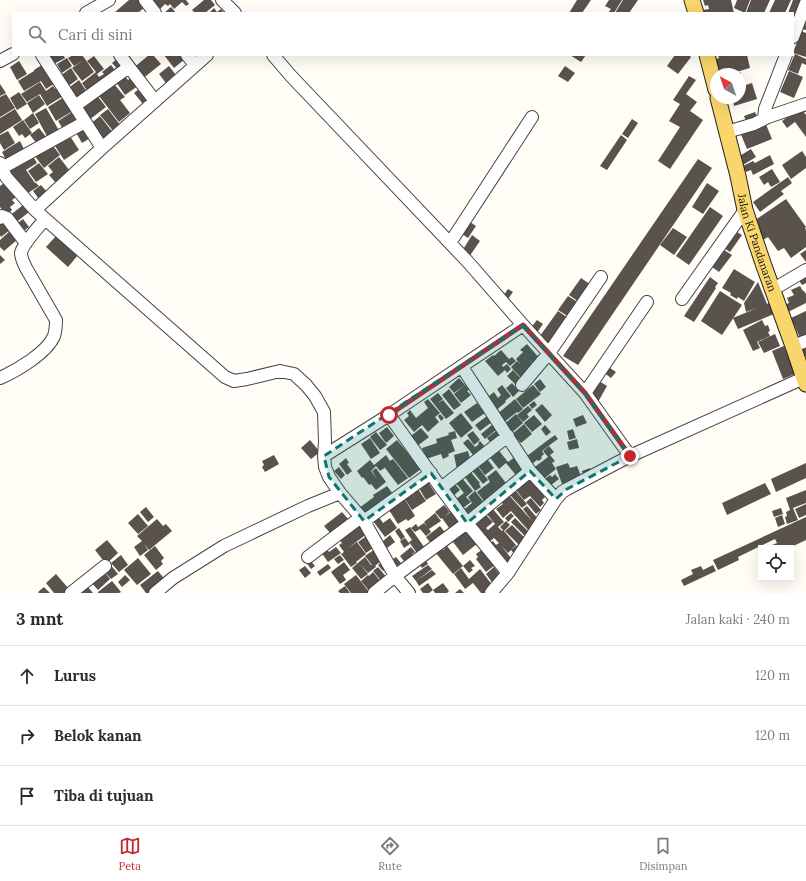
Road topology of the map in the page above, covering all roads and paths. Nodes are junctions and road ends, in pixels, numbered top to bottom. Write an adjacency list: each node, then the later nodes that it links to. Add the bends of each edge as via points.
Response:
1 (108, 0): 6 (street)
2 (145, 0): 7 (street)
3 (222, 0): 8 (street)
4 (692, 0): 9 (main road)
5 (806, 2): 10 (street)
6 (90, 12)
7 (154, 12)
8 (234, 12)
9 (696, 12)
10 (794, 34)
11 (12, 55): 19 (street)
12 (43, 56): 26 (street)
13 (121, 56): 21 (street)
14 (188, 56): 20 (street)
15 (206, 56): 20 (street)
16 (274, 56): 38 (street)
17 (707, 56): 22 (main road)
18 (786, 56): 28 (street)
19 (0, 61)
20 (195, 65): 23 (street)
21 (129, 68): 23 (street); 26 (street)
22 (710, 68)
23 (155, 100): 31 (street)
24 (720, 104): 30 (main road, Jalan Ki Pandanaran)
25 (806, 104): 28 (street)
26 (75, 106): 29 (street)
27 (532, 117): 38 (street)
28 (764, 118): 30 (street, via 754,124)
29 (85, 122): 31 (street); 32 (street)
30 (727, 132): 34 (main road, Jalan Ki Pandanaran)
31 (102, 148): 33 (street)
32 (2, 172): 33 (street)
33 (35, 210): 36 (street)
34 (745, 210): 41 (main road, Jalan Ki Pandanaran); 42 (street)
35 (0, 218): 37 (street, via 7,218)
36 (45, 219): 37 (street); 54 (street, via 225,377 234,381 280,370 294,374 306,384 324,412)
37 (26, 243): 48 (street, via 21,252 23,261 54,315 55,334 52,341 30,361)
38 (450, 243): 44 (street)
39 (806, 270): 41 (street)
40 (601, 277): 46 (street)
41 (772, 290): 45 (main road, Jalan Ki Pandanaran)
42 (682, 299)
43 (647, 302): 51 (street)
44 (523, 325): 46 (street); 47 (street)
45 (800, 344): 49 (main road, Jalan Ki Pandanaran)
46 (549, 354): 50 (street); 51 (street)
47 (462, 367): 52 (street); 53 (street)
48 (0, 378)
49 (805, 380): 55 (street)
50 (522, 385)
51 (585, 393): 55 (street)
52 (389, 415): 54 (street); 57 (street)
53 (508, 436): 56 (street); 58 (street)
54 (324, 456): 59 (street, via 329,477)
55 (630, 456): 60 (street, via 567,489)
56 (530, 471): 60 (street); 62 (street)
57 (431, 473): 58 (street); 61 (street)
58 (440, 488): 62 (street)
59 (340, 493): 61 (street); 68 (street, via 229,544 173,578)
60 (556, 499): 65 (street)
61 (362, 519): 63 (street); 66 (street)
62 (467, 523): 65 (street); 66 (street)
63 (308, 557)
64 (105, 566): 67 (street)
65 (508, 574): 71 (street)
66 (395, 576): 69 (street); 70 (street)
67 (71, 593)
68 (156, 593)
69 (374, 593)
70 (409, 593)
71 (491, 593)

